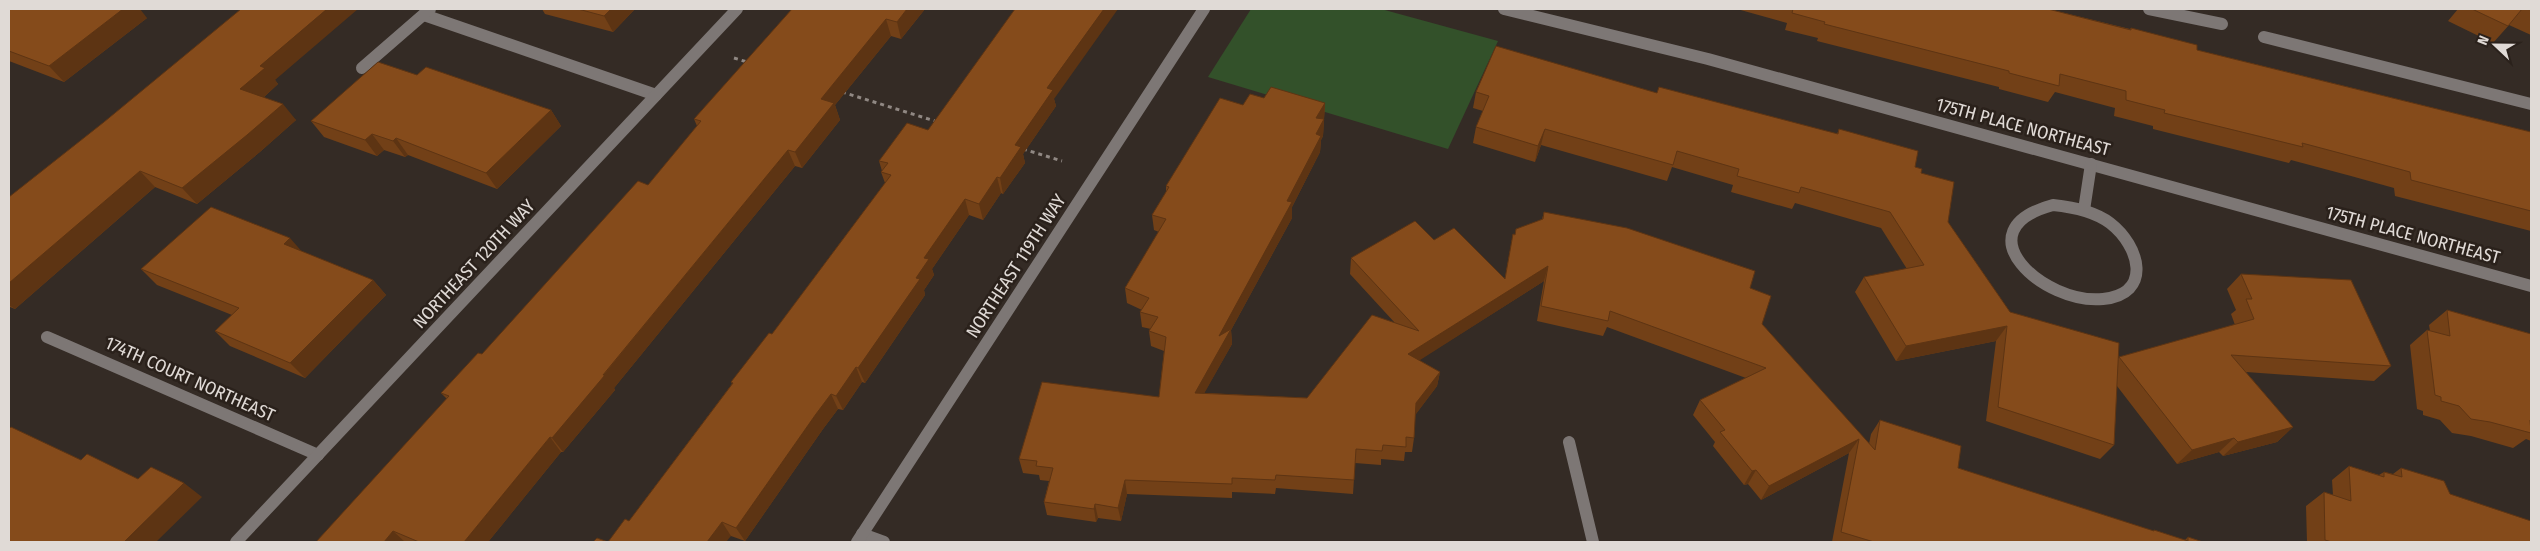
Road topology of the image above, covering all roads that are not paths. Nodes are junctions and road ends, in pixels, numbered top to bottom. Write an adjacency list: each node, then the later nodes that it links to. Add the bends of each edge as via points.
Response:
1 (737, 9): 9 (street, NORTHEAST 120TH WAY)
2 (1204, 9): 17 (street, NORTHEAST 119TH WAY)
3 (1504, 9): 11 (street, 175TH PLACE NORTHEAST, via 1708,59)
4 (2149, 9): 6 (street)
5 (427, 12): 8 (street); 9 (street)
6 (2222, 24)
7 (2264, 37): 10 (street)
8 (362, 68)
9 (656, 95): 16 (street, NORTHEAST 120TH WAY)
10 (2531, 104)
11 (2091, 164): 12 (street); 13 (street, 175TH PLACE NORTHEAST)
12 (2084, 210): 12 (street, via 2053,205 2035,208 2022,215 2013,226 2011,240 2016,255 2026,271 2062,294 2083,300 2117,297 2130,290 2137,279 2136,253 2111,224)
13 (2531, 286)
14 (47, 337): 16 (street, 174TH COURT NORTHEAST)
15 (1569, 442): 20 (street)
16 (318, 455): 18 (street, NORTHEAST 120TH WAY)
17 (859, 538): 19 (street)
18 (236, 542)
19 (884, 542)
20 (1593, 542)

